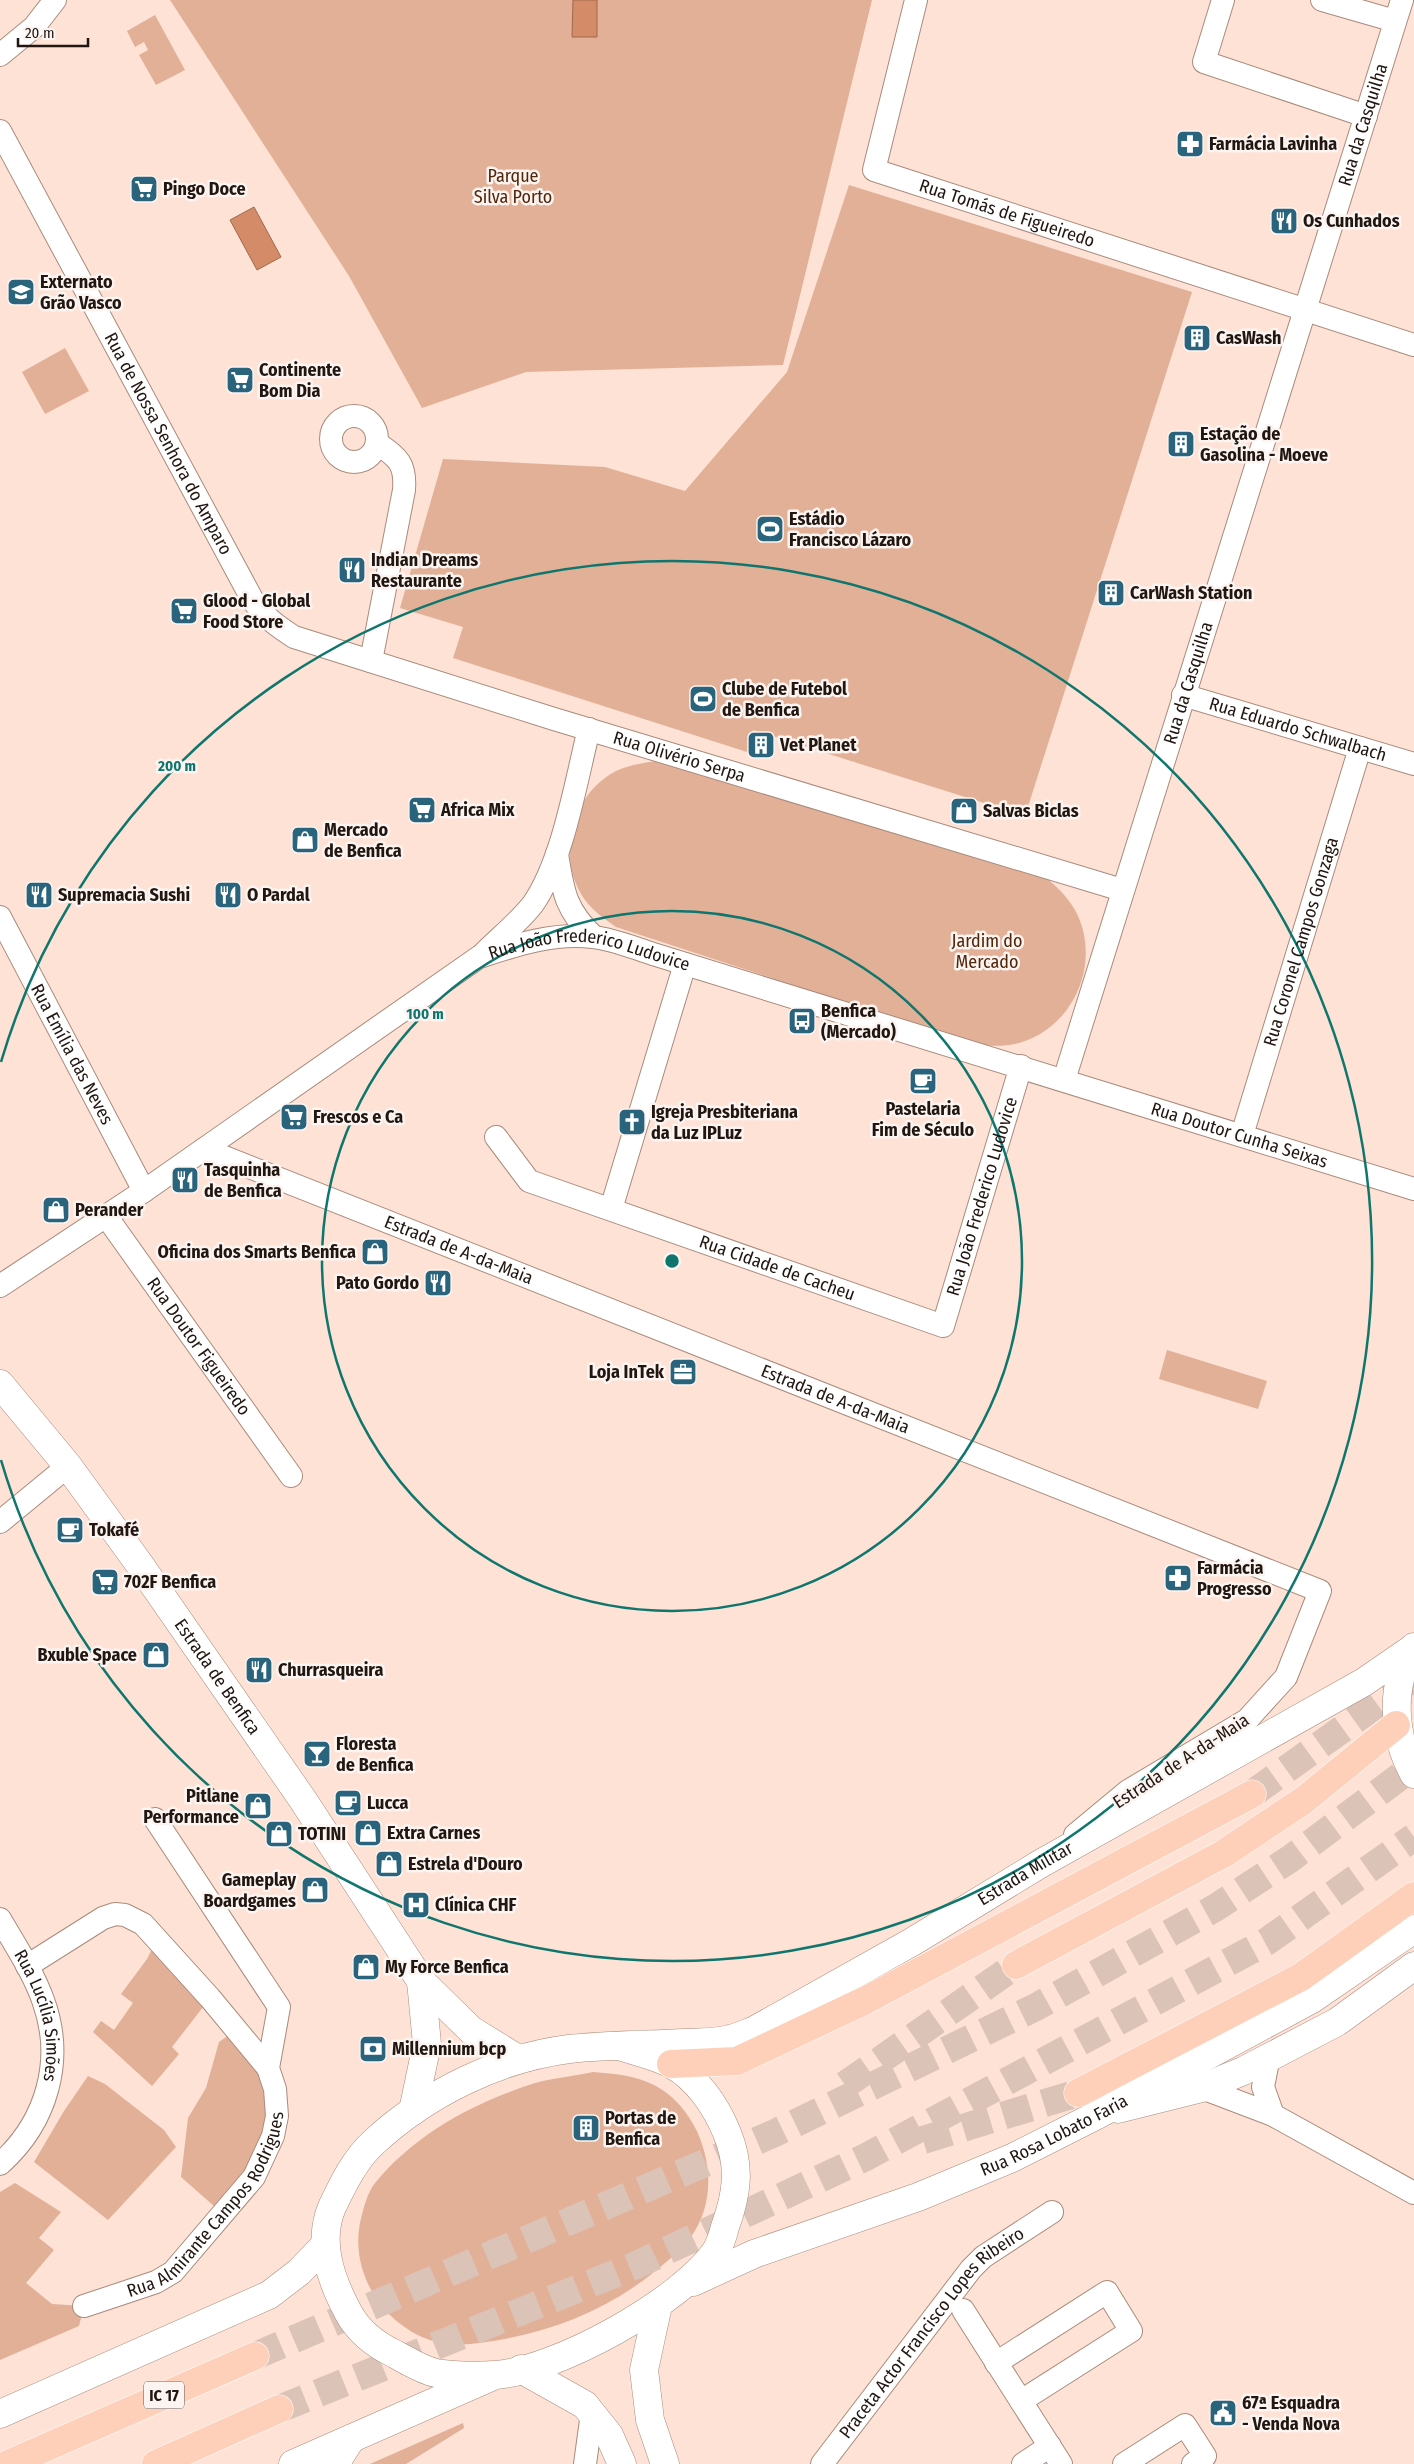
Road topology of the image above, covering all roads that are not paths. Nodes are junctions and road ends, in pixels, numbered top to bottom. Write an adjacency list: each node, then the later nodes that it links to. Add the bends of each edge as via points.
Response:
1 (55, 0): 6 (street, via 34,27)
2 (916, 0): 9 (street, Rua Tomás de Figueiredo, via 874,170)
3 (1223, 0): 7 (street, via 1204,62)
4 (1322, 0): 5 (street)
5 (1398, 11): 7 (street, Rua da Casquilha)
6 (5, 52)
7 (1366, 116): 9 (street, Rua da Casquilha)
8 (0, 131): 12 (street, Rua de Nossa Senhora do Amparo)
9 (1305, 310): 10 (street); 14 (street, Rua da Casquilha)
10 (1414, 345)
11 (377, 443): 13 (street, via 394,455 405,474)
12 (252, 599): 13 (street, Rua Olivério Serpa, via 260,612 294,637)
13 (371, 661): 15 (street, Rua Olivério Serpa)
14 (1183, 695): 16 (street, Rua Eduardo Schwalbach); 19 (street, Rua da Casquilha)
15 (589, 729): 18 (street); 19 (street, Rua Olivério Serpa)
16 (1360, 748): 17 (street, Rua Eduardo Schwalbach); 26 (street, Rua Coronel Campos Gonzaga)
17 (1414, 764)
18 (557, 854): 21 (street, via 570,908 578,922); 22 (street, via 532,904)
19 (1122, 890): 25 (street, Rua da Casquilha)
20 (0, 917): 30 (street, Rua Emília das Neves)
21 (594, 937): 22 (street, Rua João Frederico Ludovice, via 552,937); 23 (street, Rua João Frederico Ludovice)
22 (479, 957): 28 (street, Rua João Frederico Ludovice)
23 (685, 964): 24 (street, Rua João Frederico Ludovice); 31 (street)
24 (1021, 1066): 25 (street, Rua João Frederico Ludovice); 34 (street, Rua João Frederico Ludovice)
25 (1064, 1080): 26 (street, Rua Doutor Cunha Seixas)
26 (1242, 1136): 29 (street, Rua Doutor Cunha Seixas)
27 (496, 1137): 31 (street, Rua Cidade de Cacheu, via 529,1181)
28 (204, 1149): 30 (street); 44 (street, Estrada de A-da-Maia, via 1320,1592 1286,1677 1247,1720 1128,1791)
29 (1414, 1189)
30 (144, 1191): 32 (street)
31 (611, 1209): 34 (street, Rua Cidade de Cacheu)
32 (106, 1216): 33 (street); 37 (street, Rua Doutor Figueiredo)
33 (0, 1286)
34 (943, 1326)
35 (0, 1384): 36 (main road, Estrada de Benfica)
36 (68, 1466): 38 (street); 51 (main road, Estrada de Benfica, via 303,1800)
37 (291, 1476)
38 (0, 1522)
39 (1413, 1648): 40 (main road, via 1398,1686); 44 (main road, Estrada Militar, via 1364,1682)
40 (1396, 1725): 41 (main road, via 1404,1756); 48 (highway, via 1304,1800 1223,1854)
41 (1414, 1774)
42 (1252, 1794): 55 (highway, via 866,2000 763,2049 737,2061)
43 (155, 1820): 56 (street, Rua Almirante Campos Rodrigues, via 280,2007)
44 (1040, 1864): 52 (main road, Estrada Militar, via 912,1942 755,2030 728,2040)
45 (1414, 1896): 58 (highway, via 1301,1978)
46 (0, 1919): 49 (street, Rua Lucília Simões)
47 (1414, 1929): 60 (main road, via 1312,1999)
48 (1016, 1965)
49 (27, 1966): 56 (street, Rua Almirante Campos Rodrigues, via 103,1918 115,1914 135,1918 197,1983); 62 (street, Rua Lucília Simões, via 49,2022 53,2054 50,2087 23,2138)
50 (1414, 1966): 53 (main road, Rua Rosa Lobato Faria, via 1336,2022)
51 (421, 1981): 54 (main road, Estrada de Benfica, via 471,2030); 59 (main road, Estrada de Benfica, via 427,2044)
52 (622, 2047): 54 (main road, Estrada Militar, via 570,2049); 55 (main road)
53 (1269, 2056): 57 (main road, Rua Rosa Lobato Faria); 61 (street, via 1263,2087)
54 (518, 2059): 59 (main road, Estrada Militar, via 468,2079)
55 (671, 2064): 66 (main road, via 699,2087 720,2116 733,2146 736,2174 736,2199 718,2248)
56 (268, 2068): 69 (street, Rua Almirante Campos Rodrigues, via 277,2116 274,2136 254,2177 173,2272 156,2282)
57 (1202, 2088): 60 (main road, Rua Rosa Lobato Faria); 61 (street)
58 (1078, 2092)
59 (413, 2111): 65 (main road, Estrada Militar, via 372,2143 356,2164 331,2210)
60 (1102, 2113): 66 (main road, Rua Rosa Lobato Faria, via 1012,2158 918,2197 754,2254)
61 (1273, 2115): 63 (street)
62 (0, 2164)
63 (1414, 2193)
64 (1052, 2212): 67 (street, Praceta Actor Francisco Lopes Ribeiro, via 983,2257)
65 (325, 2245): 72 (main road, Estrada Militar, via 341,2298 355,2325 373,2340 389,2351 436,2372); 76 (main road, via 299,2272 268,2295)
66 (683, 2287): 68 (main road)
67 (958, 2302): 71 (street); 90 (street, Praceta Actor Francisco Lopes Ribeiro)
68 (658, 2305): 72 (main road, via 593,2342 545,2362); 89 (main road, via 644,2370 650,2420)
69 (84, 2306)
70 (255, 2356): 78 (highway, IC 17)
71 (996, 2363): 73 (street); 73 (street, via 1107,2292 1131,2331)
72 (508, 2372): 75 (main road, via 585,2405); 79 (main road)
73 (1021, 2401): 80 (street)
74 (280, 2409): 77 (highway)
75 (592, 2413): 87 (street); 88 (main road, via 609,2435)
76 (0, 2414)
77 (248, 2424): 83 (highway); 84 (highway)
78 (73, 2435): 81 (highway); 82 (highway, IC 17)
79 (352, 2439): 85 (main road); 86 (main road)
80 (1055, 2455): 91 (street)
81 (0, 2460)
82 (8, 2464)
83 (156, 2464)
84 (181, 2464)
85 (293, 2464)
86 (335, 2464)
87 (586, 2464)
88 (622, 2464)
89 (665, 2464)
90 (822, 2464)
91 (1023, 2464)
92 (1124, 2464): 93 (street, via 1185,2425 1205,2456)
93 (1193, 2464)

